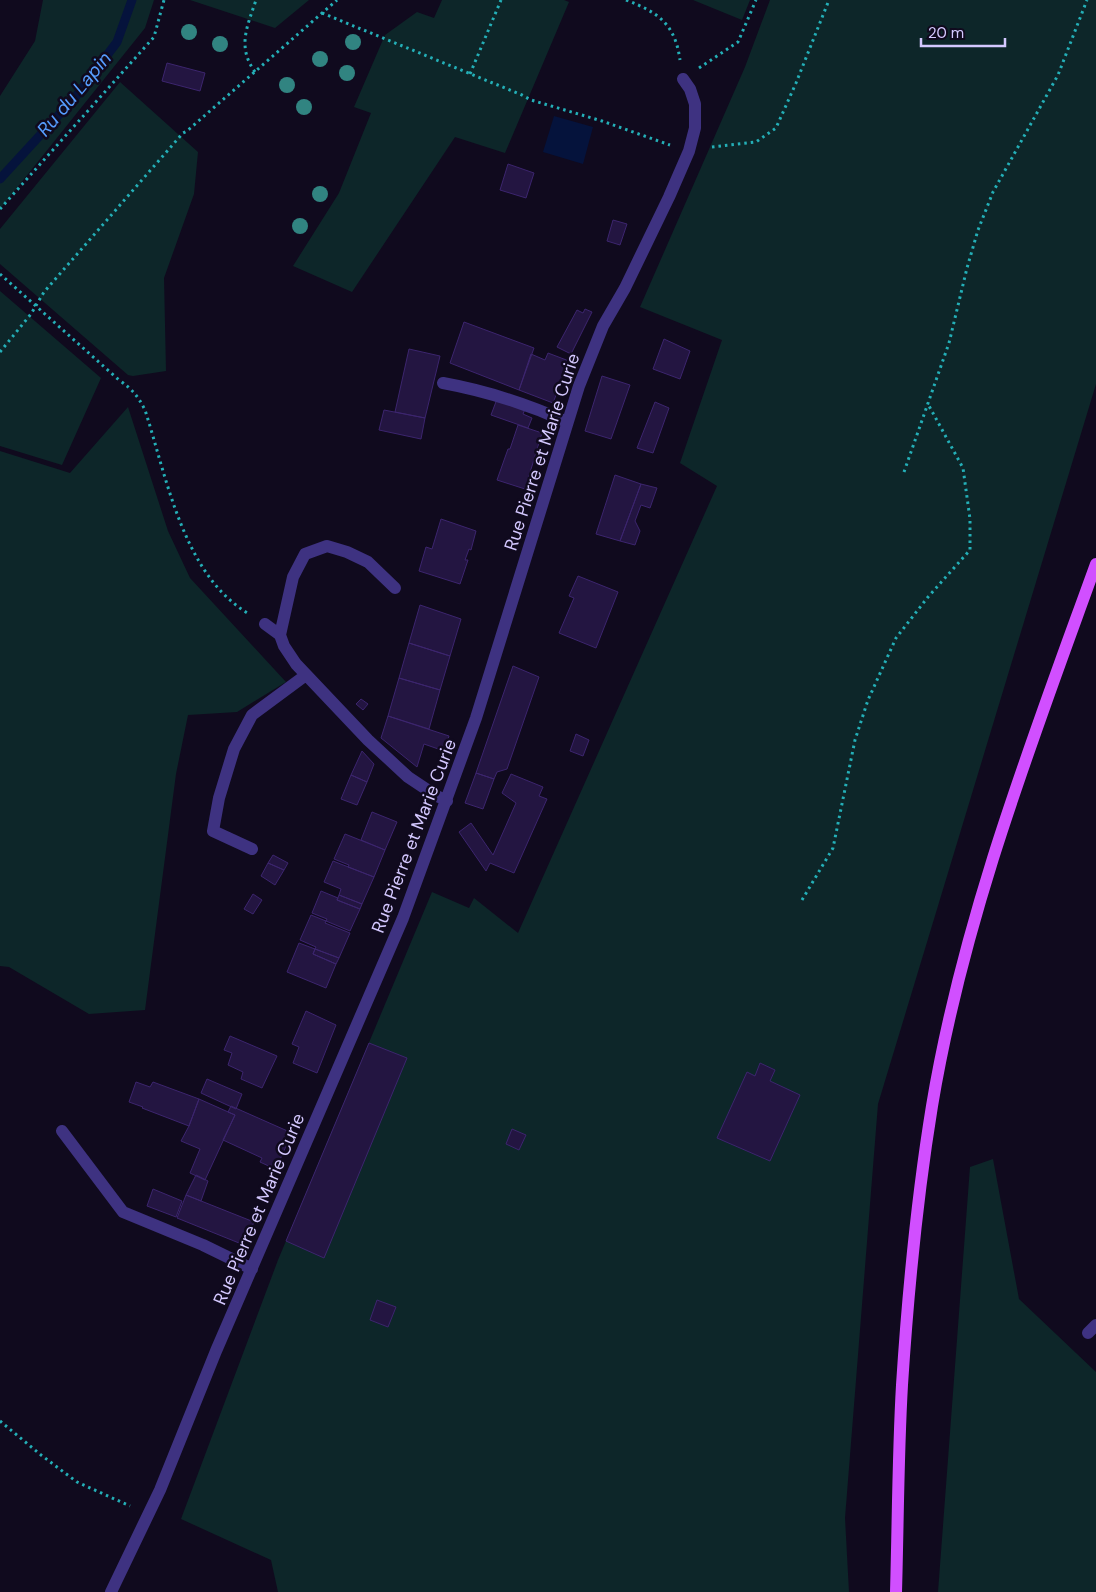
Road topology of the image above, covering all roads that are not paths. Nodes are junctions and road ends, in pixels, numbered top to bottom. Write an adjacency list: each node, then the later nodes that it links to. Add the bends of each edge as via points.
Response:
1 (683, 79): 3 (street, Rue Pierre et Marie Curie, via 695,104 695,128 688,151 625,288 603,326)
2 (443, 383): 3 (street, via 477,389 534,407)
3 (567, 422): 9 (street, Rue Pierre et Marie Curie, via 476,718)
4 (1096, 564): 14 (main road, via 1028,751 979,906 946,1034 920,1192 907,1314)
5 (395, 588): 7 (street, via 368,562 347,552 327,546 305,554 293,577)
6 (265, 624): 7 (street)
7 (280, 635): 8 (street, via 284,646)
8 (306, 675): 9 (street, via 408,777); 10 (street, via 252,715 234,749 212,830)
9 (447, 801): 12 (street, Rue Pierre et Marie Curie, via 403,918)
10 (252, 849)
11 (62, 1131): 12 (street, via 124,1212)
12 (252, 1269): 13 (street, Rue Pierre et Marie Curie, via 148,1515)
13 (111, 1592)
14 (896, 1592)

